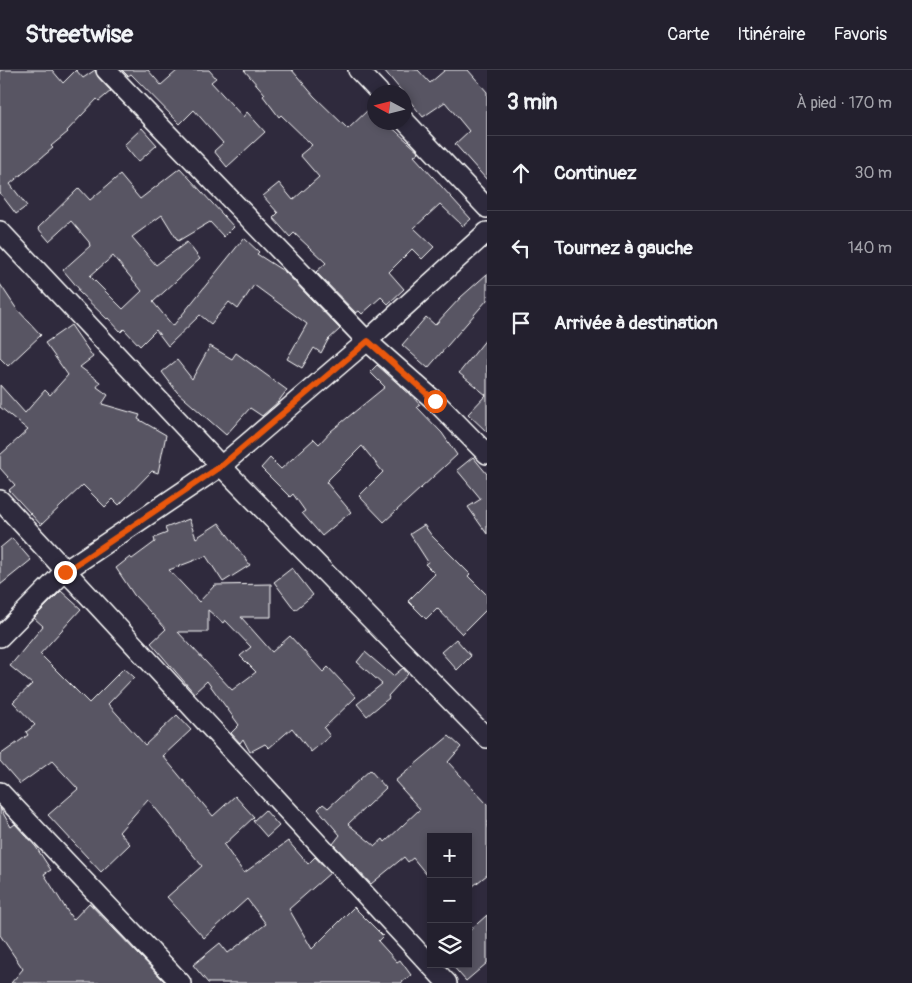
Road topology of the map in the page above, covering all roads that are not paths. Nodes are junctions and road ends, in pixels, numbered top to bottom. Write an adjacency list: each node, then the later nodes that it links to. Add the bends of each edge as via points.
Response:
1 (106, 70): 8 (street)
2 (358, 70): 3 (street)
3 (372, 85)
4 (412, 128): 5 (street)
5 (487, 208)
6 (0, 231): 10 (street)
7 (487, 232): 8 (street)
8 (368, 341): 9 (street, via 435,401); 10 (street)
9 (487, 454)
10 (221, 466): 12 (street); 14 (street)
11 (0, 500): 12 (street)
12 (65, 572): 13 (street); 17 (street)
13 (0, 637)
14 (487, 738)
15 (0, 792): 16 (street)
16 (181, 983)
17 (447, 983)

